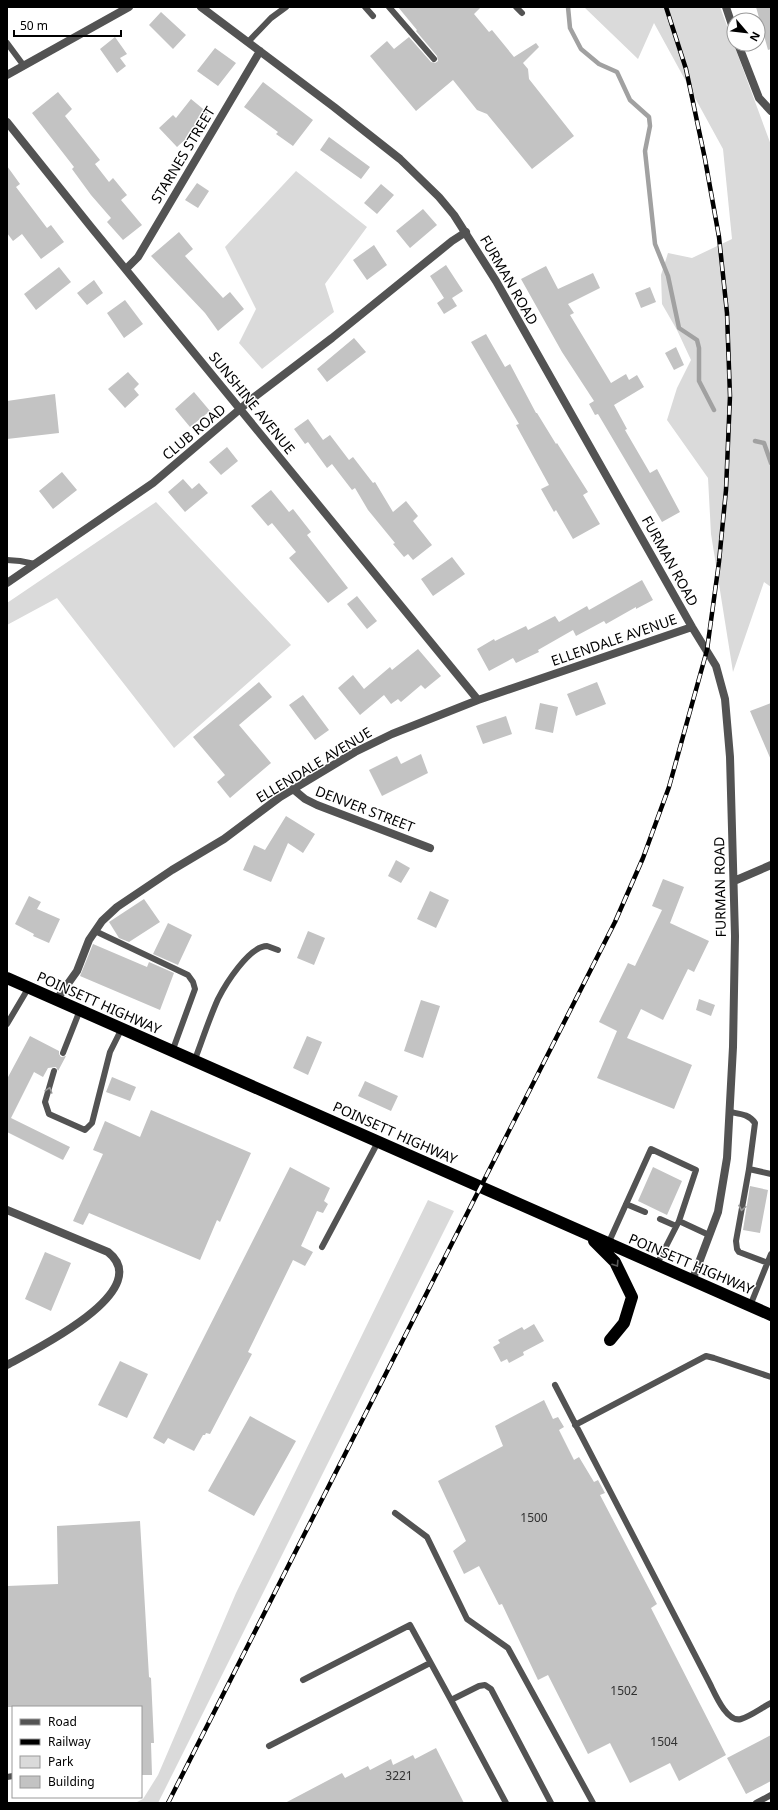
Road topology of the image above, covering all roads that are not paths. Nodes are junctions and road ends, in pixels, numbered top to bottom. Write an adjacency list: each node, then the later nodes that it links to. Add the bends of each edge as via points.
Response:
1 (129, 7): 14 (street)
2 (201, 7): 9 (street, FURMAN ROAD)
3 (286, 7): 9 (lane, via 271,18)
4 (365, 7): 8 (lane)
5 (389, 7): 13 (lane)
6 (516, 7): 7 (lane)
7 (522, 13)
8 (373, 16)
9 (248, 42): 11 (street, FURMAN ROAD)
10 (7, 43): 14 (lane)
11 (260, 51): 18 (street, FURMAN ROAD, via 400,159 439,197); 19 (street, STARNES STREET, via 138,258)
12 (741, 52): 16 (street, via 759,98)
13 (434, 59)
14 (24, 66): 15 (street)
15 (7, 75)
16 (771, 112)
17 (7, 122): 19 (street, SUNSHINE AVENUE)
18 (466, 232): 20 (street, CLUB ROAD); 24 (street, FURMAN ROAD)
19 (126, 269): 20 (street, SUNSHINE AVENUE)
20 (241, 409): 22 (street, CLUB ROAD, via 153,484); 25 (street, SUNSHINE AVENUE)
21 (7, 560): 22 (lane)
22 (35, 564): 23 (street, CLUB ROAD)
23 (7, 583)
24 (692, 627): 25 (street, ELLENDALE AVENUE); 29 (street, FURMAN ROAD, via 716,666 725,699 730,757)
25 (478, 700): 26 (street, ELLENDALE AVENUE, via 392,734 355,752)
26 (293, 789): 27 (street, DENVER STREET, via 317,805); 30 (street, ELLENDALE AVENUE, via 224,839 172,870 117,908)
27 (430, 848)
28 (771, 865): 29 (street)
29 (734, 881): 42 (street, FURMAN ROAD)
30 (95, 931): 34 (street, ELLENDALE AVENUE, via 77,971); 38 (lane, via 188,975 193,982 195,989)
31 (278, 950): 40 (lane, via 266,946 256,949 230,978 218,998)
32 (7, 978): 33 (highway, POINSETT HIGHWAY)
33 (29, 988): 34 (highway, POINSETT HIGHWAY); 36 (lane)
34 (57, 999): 35 (highway, POINSETT HIGHWAY)
35 (80, 1010): 37 (highway, POINSETT HIGHWAY); 39 (lane)
36 (7, 1024)
37 (121, 1030): 38 (highway, POINSETT HIGHWAY); 41 (lane, one-way to 41, via 110,1052 92,1123 85,1130 49,1114 45,1102)
38 (172, 1052): 40 (highway, POINSETT HIGHWAY)
39 (63, 1053)
40 (194, 1062): 43 (highway, POINSETT HIGHWAY)
41 (54, 1071)
42 (730, 1112): 44 (lane, via 747,1115 755,1123); 51 (street, FURMAN ROAD, via 727,1158 718,1212)
43 (378, 1142): 52 (highway, POINSETT HIGHWAY); 54 (lane)
44 (749, 1170): 45 (lane); 56 (lane, one-way to 56, via 736,1242 737,1249)
45 (771, 1174)
46 (626, 1204): 48 (lane); 50 (lane, via 651,1149 696,1170); 53 (lane)
47 (7, 1210): 62 (street, via 108,1252 119,1268 118,1281 112,1292 84,1320)
48 (645, 1212)
49 (660, 1220): 50 (lane)
50 (677, 1224): 51 (lane); 57 (lane)
51 (709, 1235): 58 (street, FURMAN ROAD)
52 (589, 1236): 53 (highway, POINSETT HIGHWAY); 61 (highway, one-way to 61, via 615,1262 632,1296 624,1323)
53 (608, 1244): 57 (highway, POINSETT HIGHWAY)
54 (322, 1246)
55 (771, 1254): 56 (lane)
56 (768, 1263): 59 (lane)
57 (656, 1266): 58 (highway, POINSETT HIGHWAY)
58 (692, 1281): 59 (highway, POINSETT HIGHWAY)
59 (750, 1306): 60 (highway, POINSETT HIGHWAY)
60 (771, 1315)
61 (610, 1340)
62 (7, 1365)
63 (771, 1378): 65 (lane, via 706,1356)
64 (555, 1385): 65 (lane)
65 (576, 1425): 70 (lane, via 726,1712 732,1718 741,1719)
66 (395, 1513): 75 (lane, via 427,1537 467,1619 508,1648)
67 (430, 1663): 68 (lane, via 410,1625); 69 (lane); 71 (lane)
68 (303, 1680)
69 (451, 1700): 73 (lane); 74 (lane, via 479,1686 486,1685 491,1689)
70 (771, 1703)
71 (269, 1746)
72 (771, 1795): 76 (lane)
73 (506, 1803)
74 (551, 1803)
75 (594, 1803)
76 (756, 1803)

